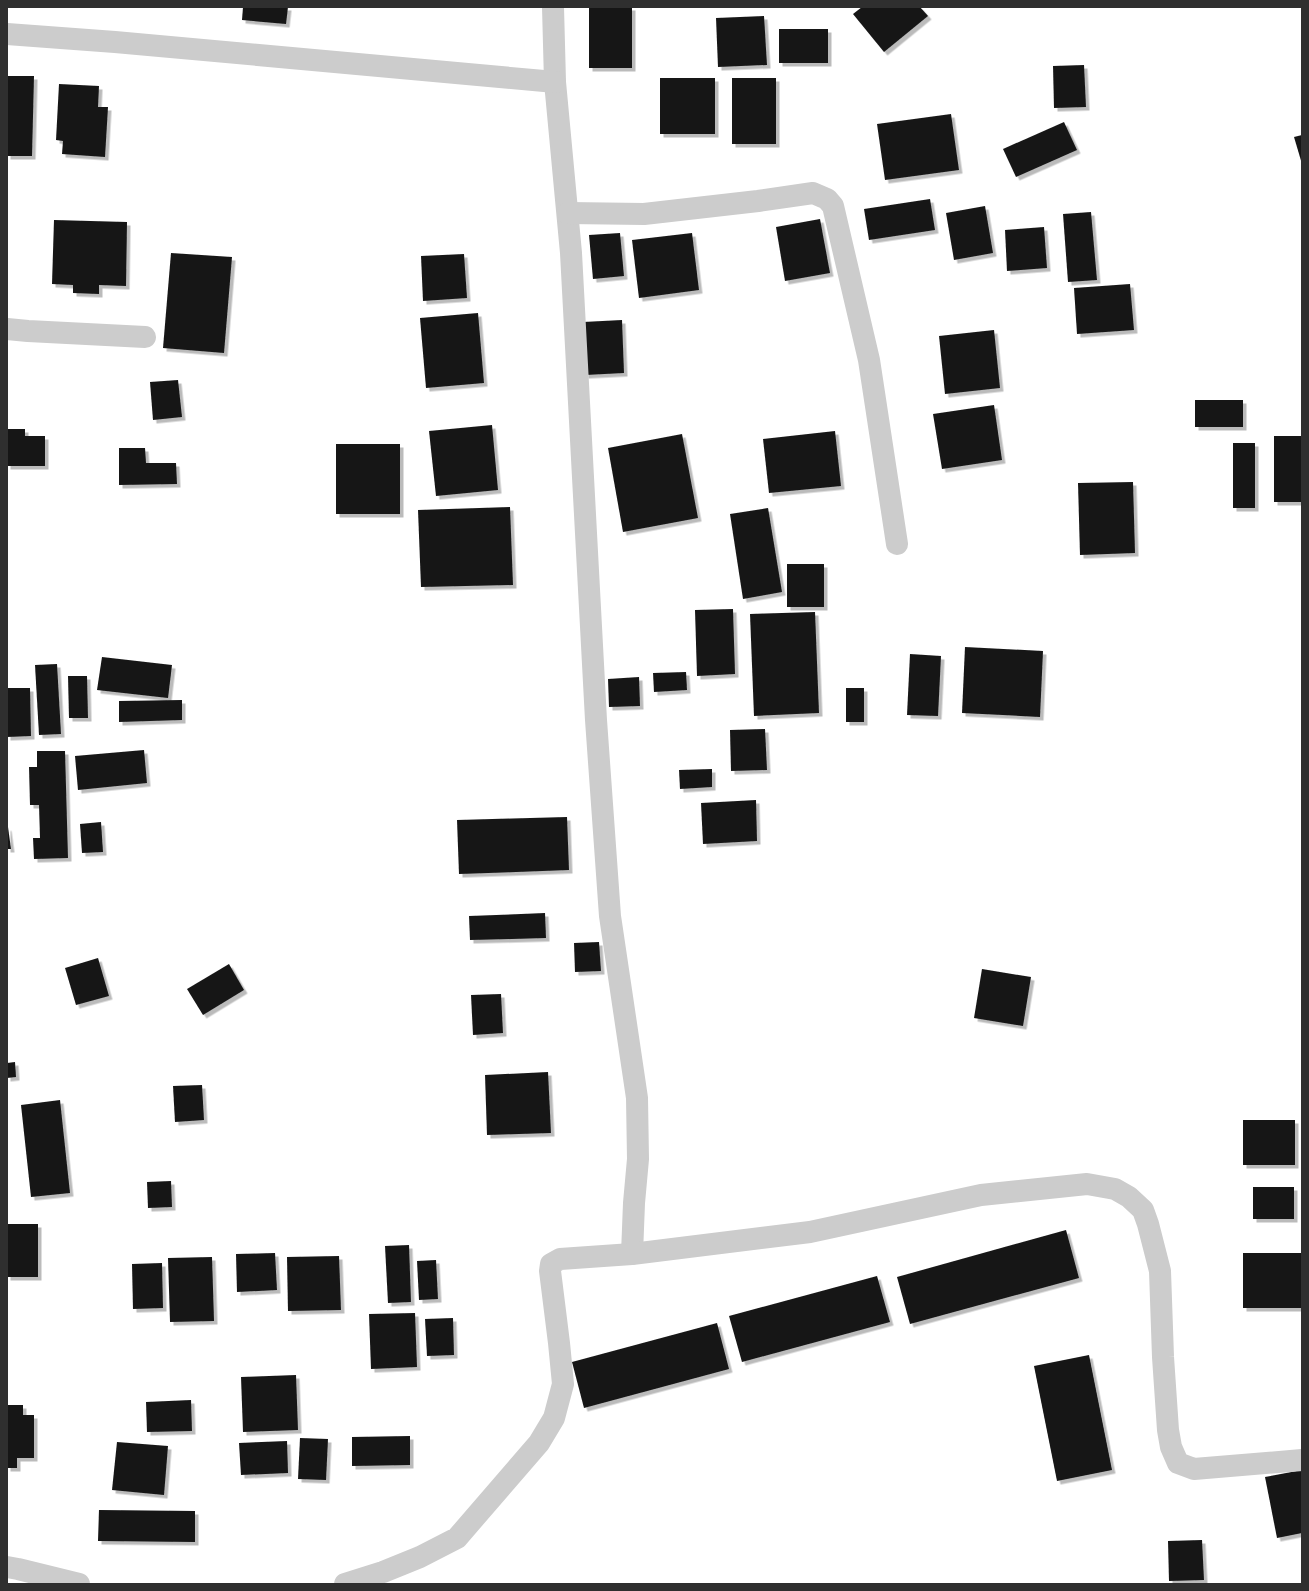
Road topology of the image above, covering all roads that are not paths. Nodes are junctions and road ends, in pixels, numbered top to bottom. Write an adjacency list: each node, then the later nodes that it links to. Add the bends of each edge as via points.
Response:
1 (554, 7): 3 (street)
2 (7, 34): 3 (street)
3 (555, 82): 4 (street)
4 (568, 213): 7 (street, via 644,214 813,193 826,199 833,206 869,360); 8 (street, via 610,916 637,1098 638,1159)
5 (7, 329): 6 (street)
6 (145, 337)
7 (897, 544)
8 (632, 1254): 9 (street, via 810,1232 981,1195 1087,1184 1115,1189 1143,1210 1160,1271 1168,1430 1171,1447 1178,1462 1194,1469); 12 (street, via 560,1259 552,1264 550,1271 563,1384 554,1418 539,1443 498,1492 457,1538 420,1557)
9 (1302, 1460)
10 (7, 1567): 11 (street)
11 (79, 1584)
12 (345, 1584)

